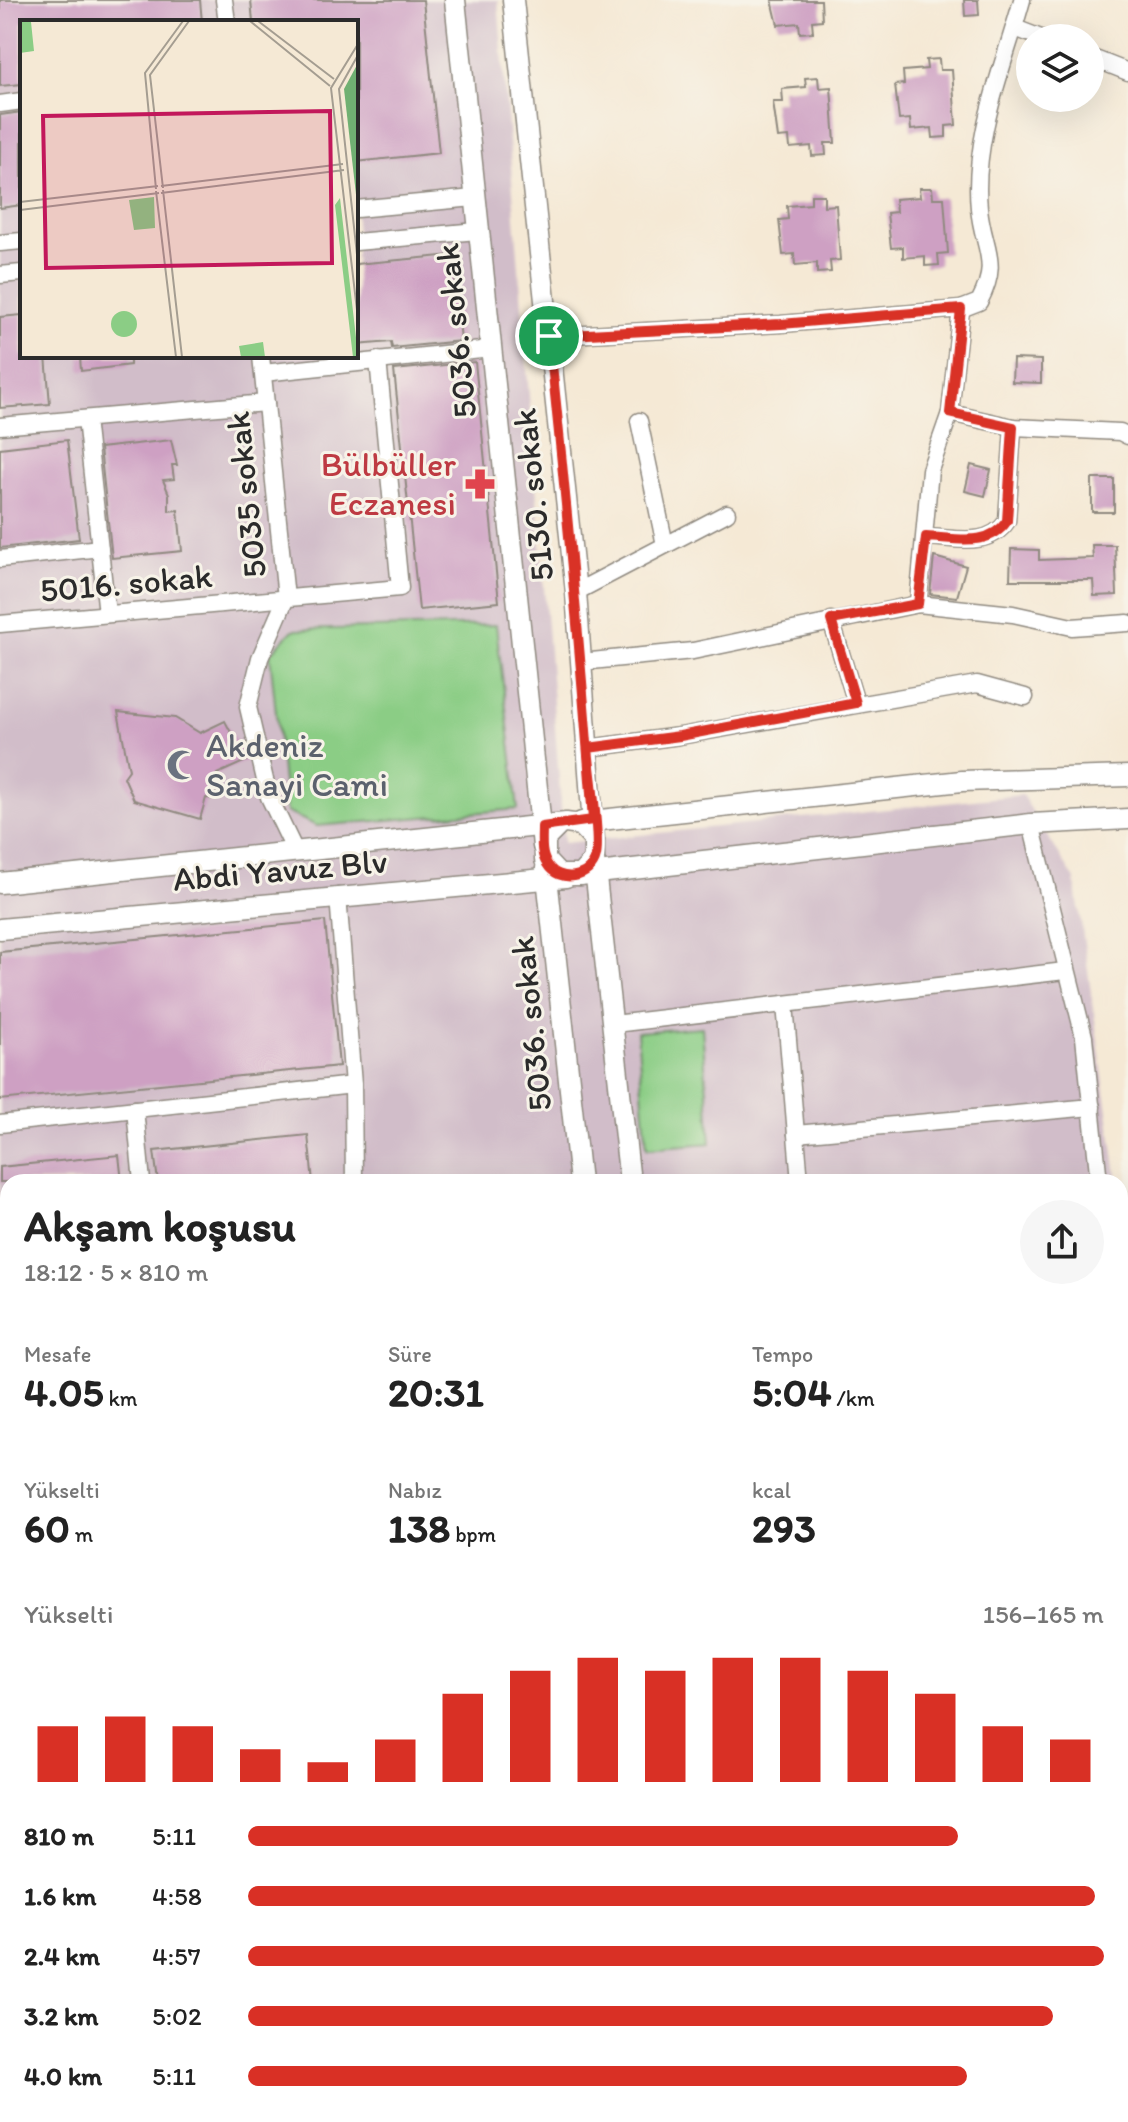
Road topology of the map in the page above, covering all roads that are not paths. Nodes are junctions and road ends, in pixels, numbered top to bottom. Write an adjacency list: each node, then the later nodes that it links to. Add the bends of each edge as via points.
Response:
1 (224, 0): 5 (street)
2 (455, 0): 11 (main road, 5036. sokak)
3 (513, 0): 20 (main road, 5130. sokak)
4 (1022, 0): 6 (street)
5 (227, 20)
6 (1015, 28): 19 (street, via 978,162 979,210 991,280 979,302)
7 (1104, 63): 8 (street)
8 (1128, 72)
9 (20, 101): 10 (street)
10 (0, 104)
11 (474, 198): 12 (street); 13 (main road, 5036. sokak)
12 (358, 209)
13 (477, 231): 15 (street); 21 (main road, 5036. sokak)
14 (20, 241): 16 (street)
15 (358, 242)
16 (0, 243)
17 (20, 273): 18 (street)
18 (0, 275)
19 (961, 309): 20 (street); 26 (street)
20 (549, 336): 37 (main road, 5130. sokak)
21 (491, 349): 23 (street); 51 (main road, 5036. sokak)
22 (261, 358): 24 (street, 5035 sokak)
23 (378, 360): 24 (street); 38 (street, 5016. sokak, via 400,588)
24 (263, 373): 25 (street, 5035 sokak)
25 (266, 403): 27 (street); 38 (street, 5035 sokak)
26 (950, 413): 30 (street); 33 (street, via 930,470)
27 (86, 419): 29 (street); 35 (street)
28 (639, 421): 34 (street)
29 (0, 426)
30 (1013, 427): 31 (street); 33 (street, via 1007,521 998,534 981,540)
31 (1128, 436)
32 (727, 513): 34 (street)
33 (926, 537): 39 (street)
34 (665, 545): 37 (street)
35 (100, 548): 36 (street); 40 (street)
36 (0, 559)
37 (576, 592): 44 (main road, 5130. sokak)
38 (286, 598): 40 (street, 5016. sokak); 52 (street, 5035 sokak, via 260,658 248,707 269,797)
39 (918, 604): 41 (street); 42 (street, via 1013,614 1072,627)
40 (107, 614): 43 (street, 5016. sokak)
41 (831, 620): 44 (street, via 693,651); 46 (street)
42 (1128, 623)
43 (0, 624)
44 (581, 662): 47 (main road, 5130. sokak)
45 (1025, 697): 46 (street, via 977,684)
46 (856, 703): 47 (street)
47 (588, 748): 51 (main road, 5130. sokak)
48 (1128, 776): 51 (main road, via 962,781)
49 (1128, 819): 50 (main road)
50 (1031, 824): 51 (main road); 56 (street)
51 (569, 850): 52 (main road); 54 (main road, Abdi Yavuz Blv); 58 (main road, 5130. sokak); 66 (main road, 5036. sokak)
52 (296, 853): 53 (main road)
53 (0, 883)
54 (338, 896): 55 (main road, Abdi Yavuz Blv); 59 (street)
55 (0, 929)
56 (1065, 971): 57 (street); 60 (street, via 1084,1037)
57 (785, 1004): 58 (street); 63 (street)
58 (614, 1024): 67 (main road, 5130. sokak)
59 (353, 1085): 61 (street); 65 (street)
60 (1092, 1107): 63 (street); 69 (street)
61 (135, 1109): 62 (street); 64 (street)
62 (0, 1124)
63 (796, 1134): 68 (street)
64 (141, 1174)
65 (354, 1174)
66 (580, 1174)
67 (629, 1174)
68 (799, 1174)
69 (1098, 1174)

